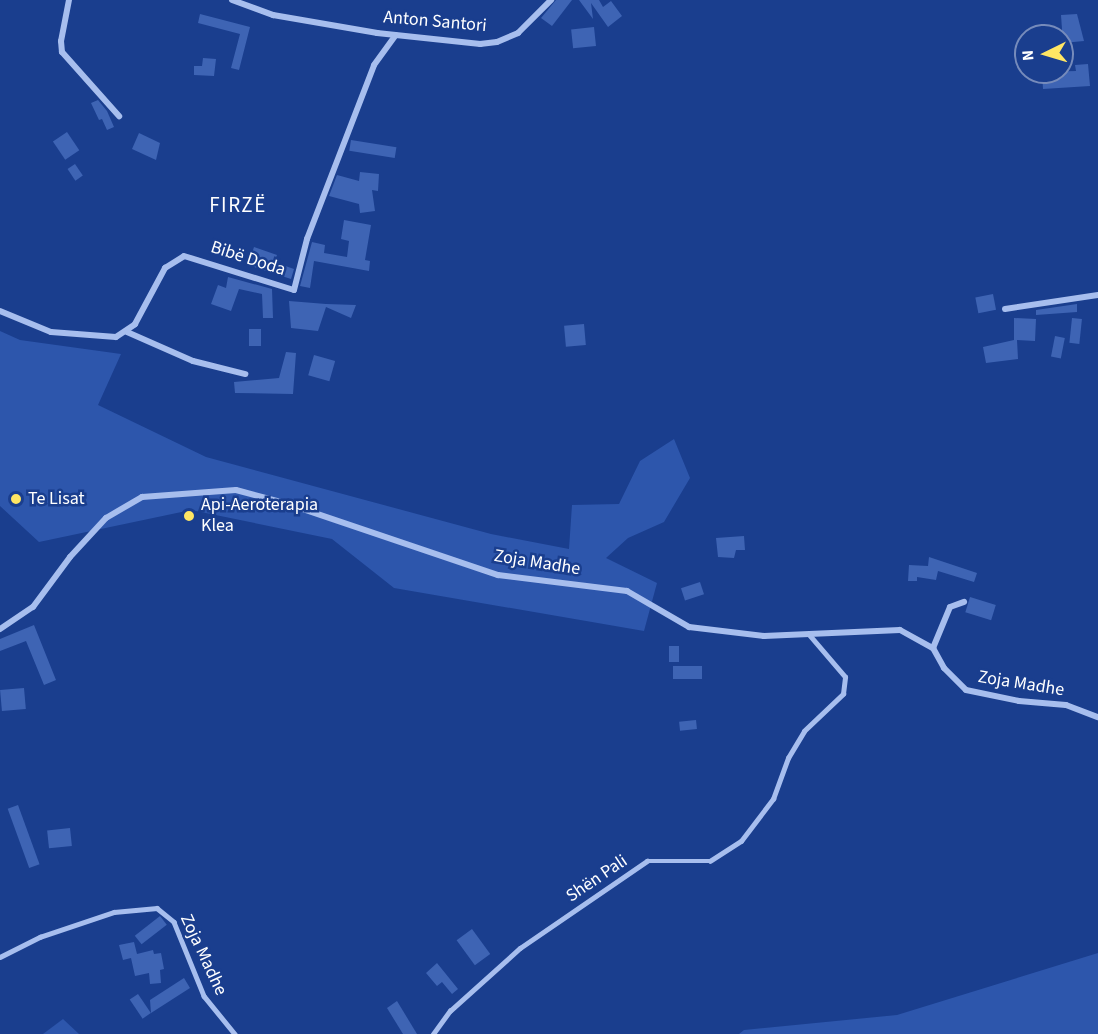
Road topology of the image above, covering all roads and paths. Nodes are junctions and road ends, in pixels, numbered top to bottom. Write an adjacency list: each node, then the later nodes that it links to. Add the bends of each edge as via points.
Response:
1 (69, 0): 5 (street, via 62,52)
2 (232, 0): 4 (street, Anton Santori, via 273,15)
3 (551, 0): 4 (street, Anton Santori, via 518,33 497,42 446,42)
4 (396, 35): 9 (street, Bibë Doda, via 374,66 307,239 294,290 183,256 165,268)
5 (119, 116)
6 (1098, 295): 7 (street)
7 (1005, 309)
8 (0, 311): 9 (street, via 51,332 100,338)
9 (127, 332): 10 (street, via 193,361)
10 (244, 374)
11 (964, 602): 14 (street, via 950,607)
12 (0, 629): 13 (street, Zoja Madhe, via 33,607 70,557 106,518 142,497 236,490 498,575 627,591 689,627 724,634)
13 (809, 635): 14 (street, Zoja Madhe, via 900,630); 18 (lane, Shën Pali, via 845,677 843,694 804,731 788,758 773,799 741,841 710,861 647,861 520,948 450,1011)
14 (933, 648): 15 (street, Zoja Madhe, via 944,668 966,690 1019,701 1066,705)
15 (1098, 717)
16 (0, 957): 17 (lane, Zoja Madhe, via 114,912 157,908 174,922 204,996)
17 (235, 1034)
18 (433, 1034)

